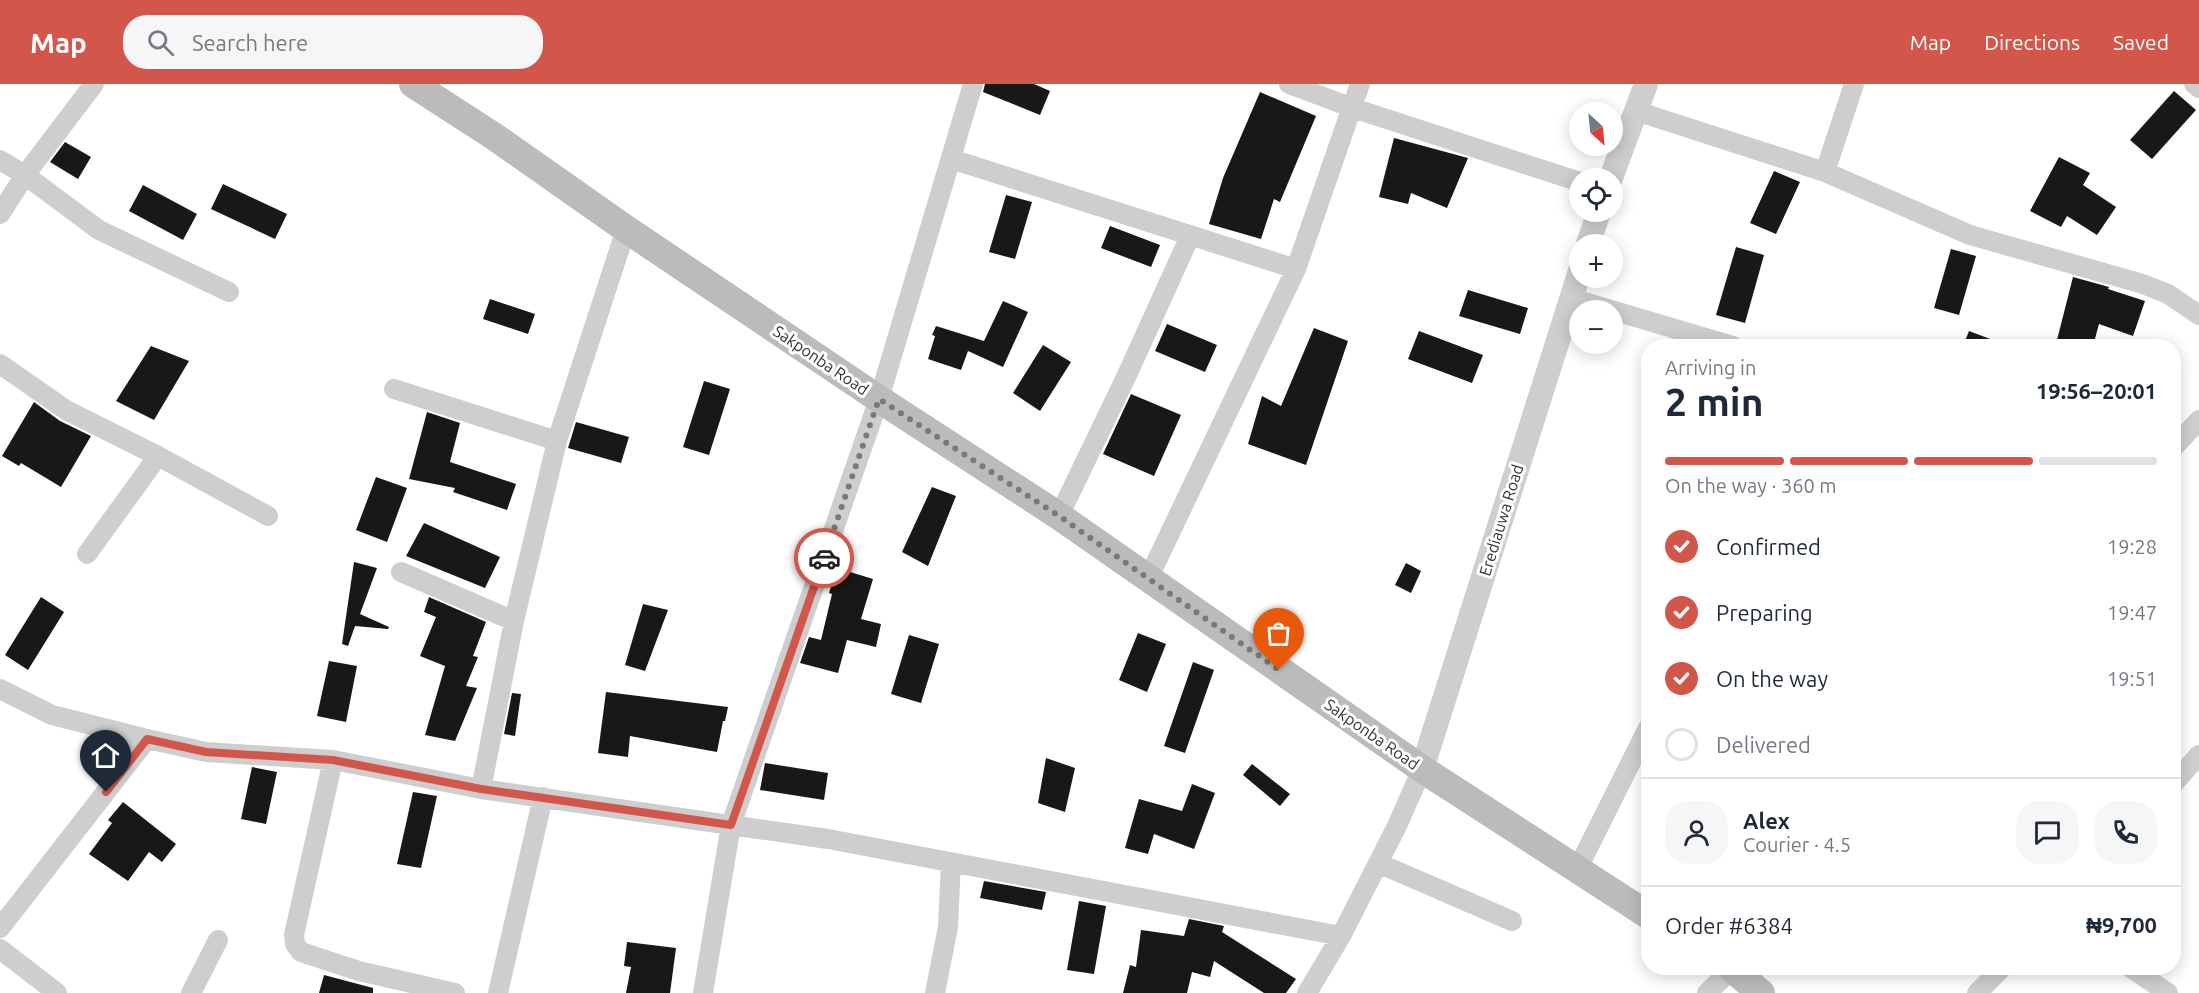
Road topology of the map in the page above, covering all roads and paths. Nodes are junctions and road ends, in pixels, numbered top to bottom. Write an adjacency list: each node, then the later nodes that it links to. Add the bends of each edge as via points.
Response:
1 (94, 84): 16 (street)
2 (413, 84): 19 (main road, Sakponba Road)
3 (973, 84): 12 (street)
4 (1289, 84): 10 (street)
5 (1360, 84): 10 (street)
6 (1646, 84): 11 (street)
7 (1854, 84): 15 (street)
8 (2194, 84): 9 (street)
9 (2199, 87)
10 (1353, 108): 17 (street); 21 (street)
11 (1636, 111): 14 (street); 15 (street)
12 (951, 159): 20 (street); 29 (street)
13 (0, 160): 16 (street)
14 (1615, 168)
15 (1825, 172): 25 (street, via 1970,236 2143,284 2168,294)
16 (25, 175): 18 (street); 23 (street, via 99,230)
17 (1569, 178)
18 (0, 214)
19 (626, 229): 29 (main road, Sakponba Road); 32 (street)
20 (1190, 236): 21 (street); 35 (street)
21 (1296, 270): 38 (street)
22 (1574, 288): 24 (street, Erediauwa Road)
23 (229, 292)
24 (1571, 297): 26 (street); 44 (street, Erediauwa Road)
25 (2199, 315)
26 (1710, 339)
27 (0, 364): 33 (street, via 66,410)
28 (394, 389): 32 (street)
29 (879, 399): 35 (main road, Sakponba Road); 47 (street)
30 (2199, 420): 31 (street)
31 (2181, 439)
32 (558, 441): 39 (street)
33 (158, 456): 34 (street); 36 (street)
34 (268, 516)
35 (1059, 516): 38 (main road, Sakponba Road)
36 (87, 554)
37 (401, 572): 39 (street)
38 (1148, 579): 44 (main road, Sakponba Road)
39 (514, 621): 45 (street)
40 (0, 689): 41 (street, via 52,715)
41 (147, 739): 43 (street, via 206,752); 53 (street)
42 (1641, 742): 50 (street)
43 (333, 760): 45 (street); 63 (street, via 295,944 301,952 359,971)
44 (1422, 769): 49 (street); 50 (main road, Sakponba Road)
45 (481, 789): 46 (street)
46 (543, 797): 47 (street); 64 (street)
47 (731, 825): 48 (street); 65 (street)
48 (951, 862): 54 (street); 66 (street, via 948,927)
49 (1378, 863): 52 (street); 54 (street)
50 (1577, 870): 51 (main road, Sakponba Road)
51 (1641, 911)
52 (1512, 921)
53 (0, 928)
54 (1341, 936): 67 (street)
55 (218, 940): 62 (street)
56 (0, 949): 61 (street)
57 (1725, 975): 68 (street)
58 (1740, 975): 69 (main road)
59 (1995, 975): 70 (street)
60 (2141, 975): 71 (street)
61 (57, 993)
62 (191, 993)
63 (455, 993)
64 (498, 993)
65 (704, 993)
66 (935, 993)
67 (1307, 993)
68 (1707, 993)
69 (1761, 993)
70 (1977, 993)
71 (2168, 993)

